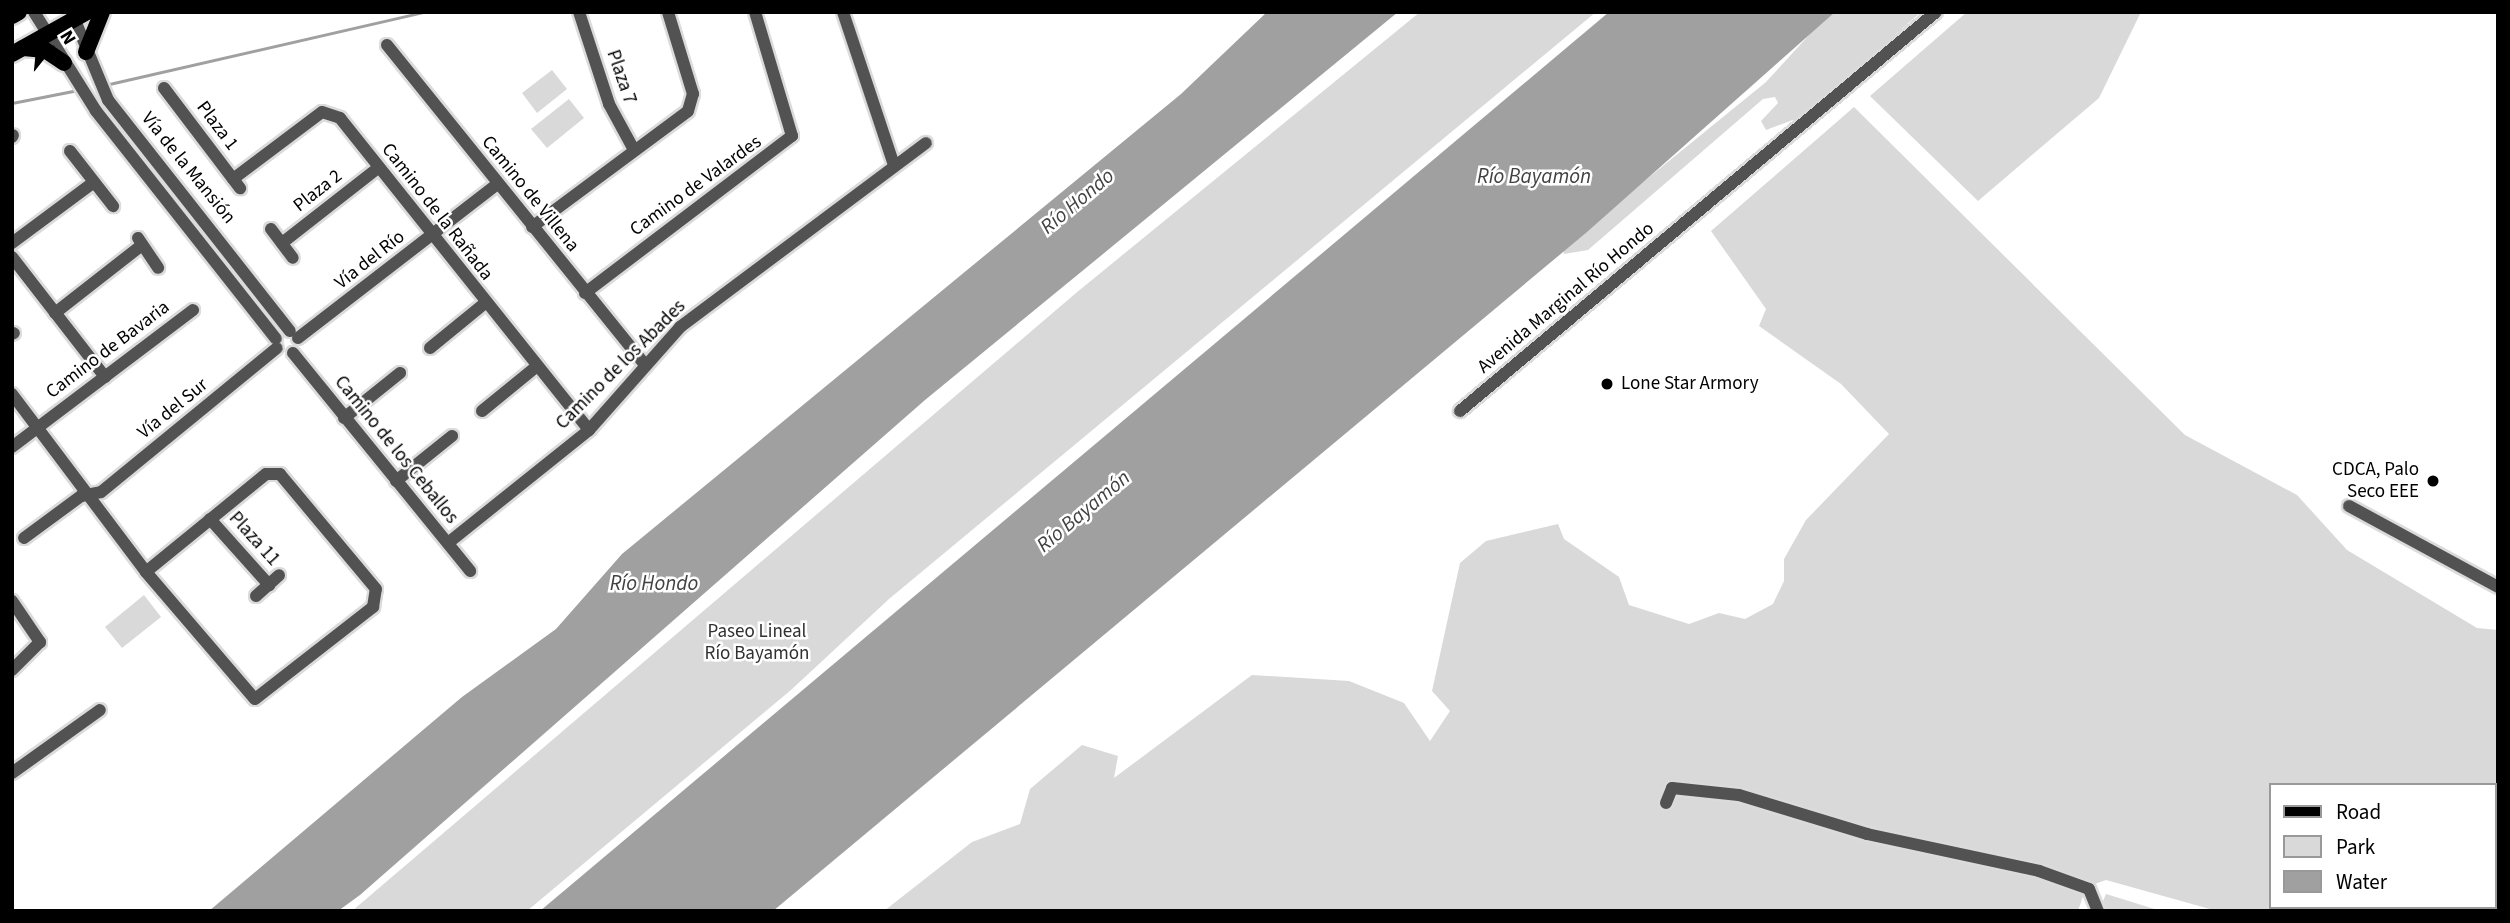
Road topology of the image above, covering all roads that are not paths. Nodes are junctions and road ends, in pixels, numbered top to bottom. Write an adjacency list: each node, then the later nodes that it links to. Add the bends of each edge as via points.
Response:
1 (19, 12): 10 (main road)
2 (34, 12): 11 (street, Vía de la Mansión)
3 (102, 12): 14 (main road)
4 (579, 12): 18 (street, Plaza 7, via 608,104)
5 (668, 12): 18 (street, via 693,102)
6 (755, 12): 34 (street, Camino de Valardes, via 792,136)
7 (843, 12): 20 (street)
8 (1936, 12): 48 (street, Avenida Marginal Río Hondo)
9 (78, 15): 11 (main road); 14 (street, Vía de la Mansión)
10 (12, 16)
11 (47, 35): 13 (main road); 15 (street, Vía de la Mansión)
12 (387, 45): 24 (street, Camino de Villena)
13 (18, 51): 15 (main road, via 45,50)
14 (86, 52): 38 (street, Vía de la Mansión, via 101,86)
15 (64, 63): 39 (street, Vía de la Mansión)
16 (164, 88): 23 (street, Plaza 1)
17 (926, 143): 20 (street, Camino de los Abades)
18 (634, 149): 26 (street)
19 (70, 151): 22 (street)
20 (894, 165): 42 (street, Camino de los Abades, via 680,327)
21 (378, 169): 23 (street, Camino de la Rañada, via 340,118 322,112); 28 (street, Camino de la Rañada); 30 (street, Plaza 2)
22 (94, 182): 25 (street); 29 (street)
23 (237, 184)
24 (497, 184): 26 (street, Camino de Villena); 28 (street, Vía del Río)
25 (113, 206)
26 (532, 228): 34 (street, Camino de Villena)
27 (271, 229): 30 (street)
28 (431, 236): 35 (street, Camino de la Rañada); 38 (street, Vía del Río)
29 (12, 243)
30 (282, 243): 32 (street)
31 (12, 257): 37 (street)
32 (293, 258)
33 (158, 268): 37 (street, via 140,241)
34 (585, 293): 42 (street, Camino de Villena)
35 (485, 303): 40 (street); 43 (street, Camino de la Rañada)
36 (193, 310): 45 (street, Camino de Bavaria)
37 (55, 313): 45 (street)
38 (294, 335): 39 (street, Vía del Río); 41 (street)
39 (277, 343): 41 (street); 55 (street, Vía del Sur)
40 (430, 348)
41 (293, 353): 49 (street, Camino de los Ceballos)
42 (645, 365): 51 (street, Camino de los Abades)
43 (537, 366): 47 (street); 51 (street, Camino de la Rañada)
44 (400, 373): 49 (street)
45 (105, 377): 50 (street, Camino de Bavaria)
46 (12, 394): 50 (street)
47 (482, 411)
48 (1460, 411)
49 (344, 418): 54 (street, Camino de los Ceballos)
50 (37, 427): 53 (street, Camino de Bavaria); 55 (street)
51 (589, 430): 59 (street, Camino de los Abades)
52 (452, 436): 54 (street)
53 (12, 447)
54 (396, 481): 59 (street, Camino de los Ceballos)
55 (90, 495): 58 (street, Vía del Sur); 61 (street)
56 (2349, 506): 64 (street)
57 (210, 519): 61 (street); 61 (street, via 266,474 280,474 376,589 373,607 255,699); 63 (street, Plaza 11)
58 (24, 538)
59 (448, 543): 60 (street, Camino de los Ceballos)
60 (470, 571)
61 (146, 572)
62 (279, 575): 63 (street, Plaza 11)
63 (269, 585): 65 (street, Plaza 11)
64 (2498, 587)
65 (256, 596)
66 (12, 601): 67 (street, via 40,642)
67 (12, 670)
68 (100, 709): 69 (street)
69 (12, 773)
70 (1666, 803): 71 (street, via 1672,788 1739,795 1867,834 2039,871 2089,889)
71 (2098, 911)

